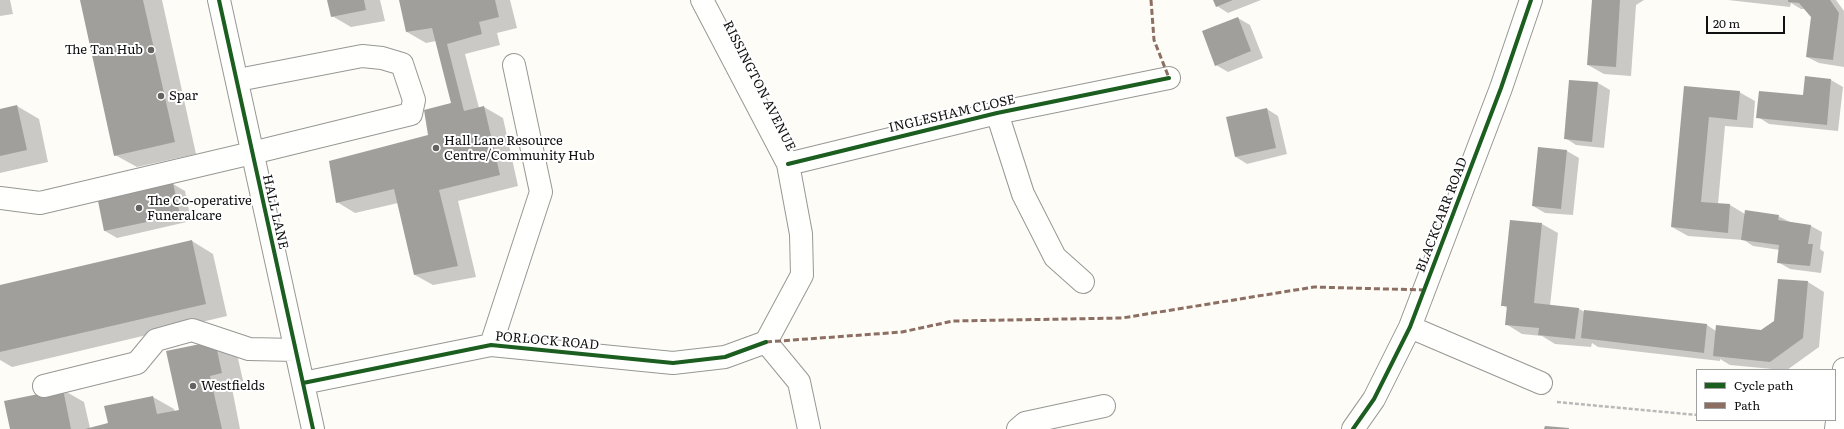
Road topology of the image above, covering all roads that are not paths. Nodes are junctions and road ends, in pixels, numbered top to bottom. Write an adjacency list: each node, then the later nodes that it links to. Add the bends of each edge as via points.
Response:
1 (219, 0): 6 (street, HALL LANE)
2 (702, 0): 9 (street, RISSINGTON AVENUE)
3 (1531, 0): 12 (street, BLACKCARR ROAD, via 1502,88)
4 (514, 66): 14 (street, via 541,192)
5 (1169, 78): 7 (street, INGLESHAM CLOSE)
6 (238, 80): 8 (street, HALL LANE); 8 (street, via 362,56 382,58 402,64 414,100 410,114)
7 (997, 113): 9 (street, INGLESHAM CLOSE); 11 (street, INGLESHAM CLOSE, via 1023,194 1055,257)
8 (252, 153): 10 (street, via 40,203); 15 (street, HALL LANE)
9 (788, 164): 13 (street, RISSINGTON AVENUE, via 801,234 802,275)
10 (0, 198)
11 (1083, 282)
12 (1410, 327): 18 (street); 24 (street, BLACKCARR ROAD, via 1374,399)
13 (766, 342): 14 (street, PORLOCK ROAD, via 725,357 673,363); 22 (street, via 799,382)
14 (492, 345): 17 (street, PORLOCK ROAD)
15 (296, 350): 17 (street, HALL LANE); 19 (street, via 249,349 192,330 156,340 137,363)
16 (1844, 369): 25 (street)
17 (303, 383): 21 (street, HALL LANE)
18 (1541, 383)
19 (44, 386)
20 (1104, 406): 23 (street, via 1025,423)
21 (313, 429)
22 (809, 429)
23 (1018, 429)
24 (1352, 429)
25 (1836, 429)

